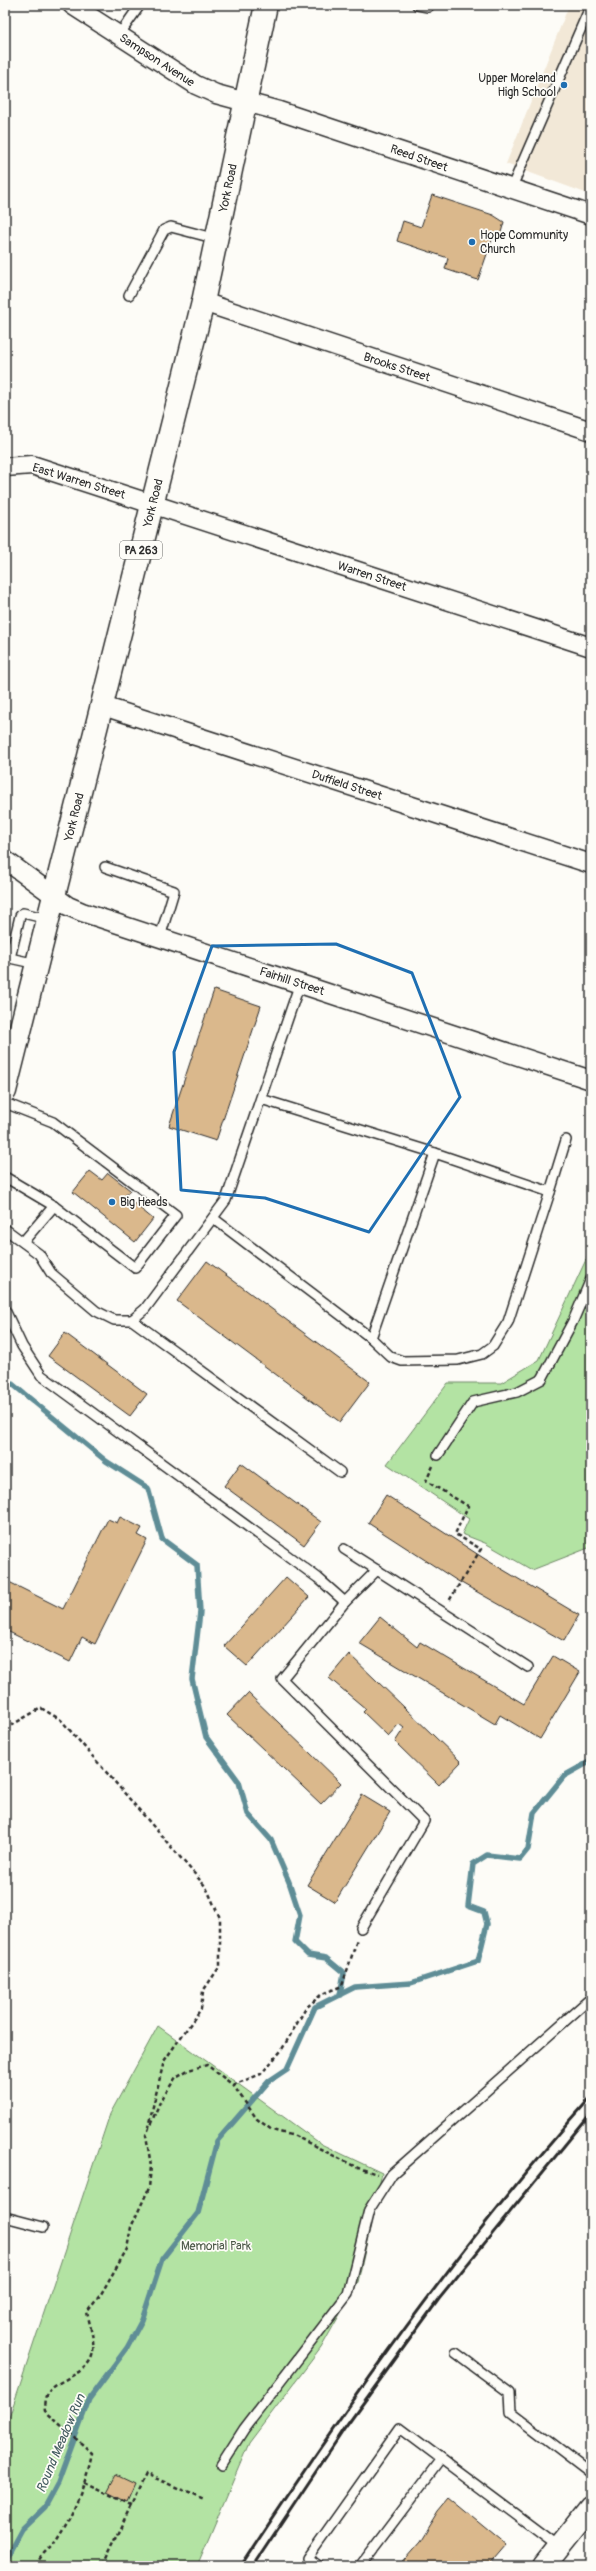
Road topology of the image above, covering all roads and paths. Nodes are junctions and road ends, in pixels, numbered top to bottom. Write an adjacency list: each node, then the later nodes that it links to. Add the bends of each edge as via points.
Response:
1 (72, 5): 7 (street, Sampson Avenue)
2 (140, 5): 7 (lane)
3 (266, 5): 8 (main road, York Road / PA 263)
4 (417, 5): 5 (lane)
5 (430, 5)
6 (591, 5): 9 (lane)
7 (119, 35): 8 (street, Sampson Avenue, via 196,85)
8 (247, 102): 9 (street, Reed Street); 11 (main road, York Road / PA 263)
9 (511, 189): 10 (street, Reed Street)
10 (591, 216)
11 (217, 240): 12 (lane, via 171,227 164,230); 13 (main road, York Road / PA 263)
12 (129, 295)
13 (203, 302): 14 (street, Brooks Street); 16 (main road, York Road / PA 263)
14 (591, 431)
15 (5, 467): 16 (street, East Warren Street, via 32,465)
16 (153, 504): 17 (street, Warren Street); 18 (main road, York Road / PA 263)
17 (591, 648)
18 (103, 706): 19 (street, Duffield Street); 22 (main road, York Road / PA 263)
19 (591, 864)
20 (8, 867): 22 (street, Fairhill Street)
21 (105, 867): 24 (lane, via 174,891)
22 (54, 896): 23 (main road, York Road / PA 263); 24 (street, Fairhill Street, via 82,912)
23 (48, 919): 25 (lane, via 24,914 20,916); 26 (main road, York Road / PA 263)
24 (160, 937): 27 (street, Fairhill Street)
25 (7, 958): 26 (lane)
26 (37, 964): 29 (main road, York Road / PA 263)
27 (300, 984): 28 (street, Fairhill Street); 30 (lane)
28 (591, 1080)
29 (5, 1091)
30 (261, 1100): 33 (lane); 37 (lane, via 226,1200)
31 (5, 1103): 36 (lane, via 53,1122 176,1215 134,1268)
32 (566, 1140): 35 (lane)
33 (435, 1153): 35 (lane); 43 (lane)
34 (5, 1178): 36 (lane)
35 (550, 1192): 43 (lane, via 508,1322 493,1346 482,1354 458,1360 402,1361 391,1357)
36 (54, 1206): 39 (lane)
37 (213, 1218): 42 (lane, via 145,1309); 43 (lane)
38 (5, 1229): 39 (lane)
39 (23, 1242): 42 (lane, via 39,1254 51,1273 96,1311 114,1320)
40 (591, 1279): 44 (lane, via 573,1321 542,1379 517,1392 473,1402)
41 (5, 1310): 48 (lane, via 22,1346 41,1375 318,1578)
42 (132, 1320): 45 (lane)
43 (371, 1338)
44 (438, 1455): 49 (path, via 426,1481 468,1506 455,1534 481,1549)
45 (340, 1472)
46 (344, 1549): 47 (lane)
47 (377, 1570): 48 (lane); 49 (lane)
48 (345, 1602): 52 (lane, via 282,1679 424,1821)
49 (443, 1612): 50 (lane)
50 (528, 1667)
51 (5, 1729): 55 (path, via 41,1708 61,1720 206,1887 220,1918 220,1966 203,1992 201,2009 164,2061)
52 (361, 1928): 54 (path, via 342,1986 322,1994 306,2008 281,2051 261,2074)
53 (591, 1998): 56 (lane)
54 (233, 2085): 55 (path, via 208,2065 188,2070 169,2085); 56 (path, via 257,2119 272,2130 295,2136)
55 (146, 2135): 63 (path, via 151,2166 149,2188 131,2227 127,2249 88,2312 94,2347 91,2358 75,2375 51,2387 43,2403 45,2411 92,2453)
56 (388, 2180): 61 (lane, via 369,2210 348,2294 244,2429)
57 (5, 2217): 58 (lane)
58 (43, 2226)
59 (456, 2353): 62 (lane, via 510,2393 511,2412)
60 (441, 2459): 67 (lane); 70 (lane, via 400,2428 308,2558); 71 (lane)
61 (221, 2466)
62 (591, 2473)
63 (84, 2482): 65 (path); 68 (path, via 58,2538 43,2553)
64 (205, 2500): 65 (path, via 146,2474)
65 (131, 2505): 69 (path)
66 (587, 2519): 67 (main road)
67 (559, 2547): 72 (main road)
68 (36, 2566)
69 (102, 2566)
70 (319, 2566)
71 (360, 2566)
72 (544, 2566)

